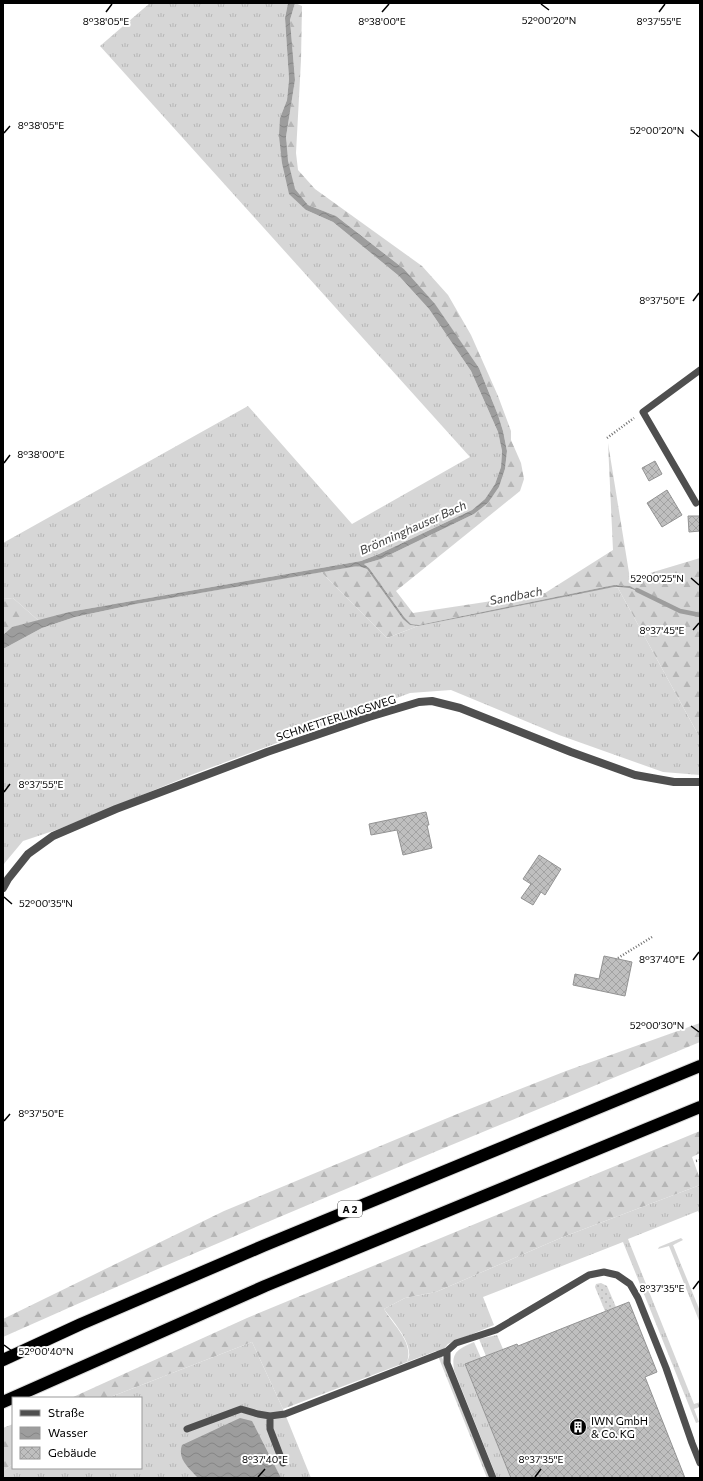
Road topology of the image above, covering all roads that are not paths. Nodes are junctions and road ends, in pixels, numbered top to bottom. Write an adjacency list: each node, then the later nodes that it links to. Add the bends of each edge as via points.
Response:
1 (700, 370): 2 (lane, via 643,412)
2 (696, 504)
3 (700, 782): 4 (street, SCHMETTERLINGSWEG, via 674,782 635,775 460,708 432,701 419,702 267,752 116,809 54,836 28,854)
4 (3, 888)
5 (700, 1066): 8 (highway, A 2, via 263,1246 80,1324)
6 (700, 1107): 9 (highway, via 265,1286)
7 (446, 1351): 10 (lane, via 285,1414); 13 (lane, via 456,1343 496,1330 589,1275 604,1272 617,1275 630,1284 638,1298); 14 (lane, via 447,1363)
8 (3, 1360)
9 (14, 1397)
10 (270, 1416): 11 (lane, via 241,1409); 12 (lane, via 270,1429)
11 (187, 1429)
12 (283, 1463)
13 (700, 1463)
14 (493, 1478)

